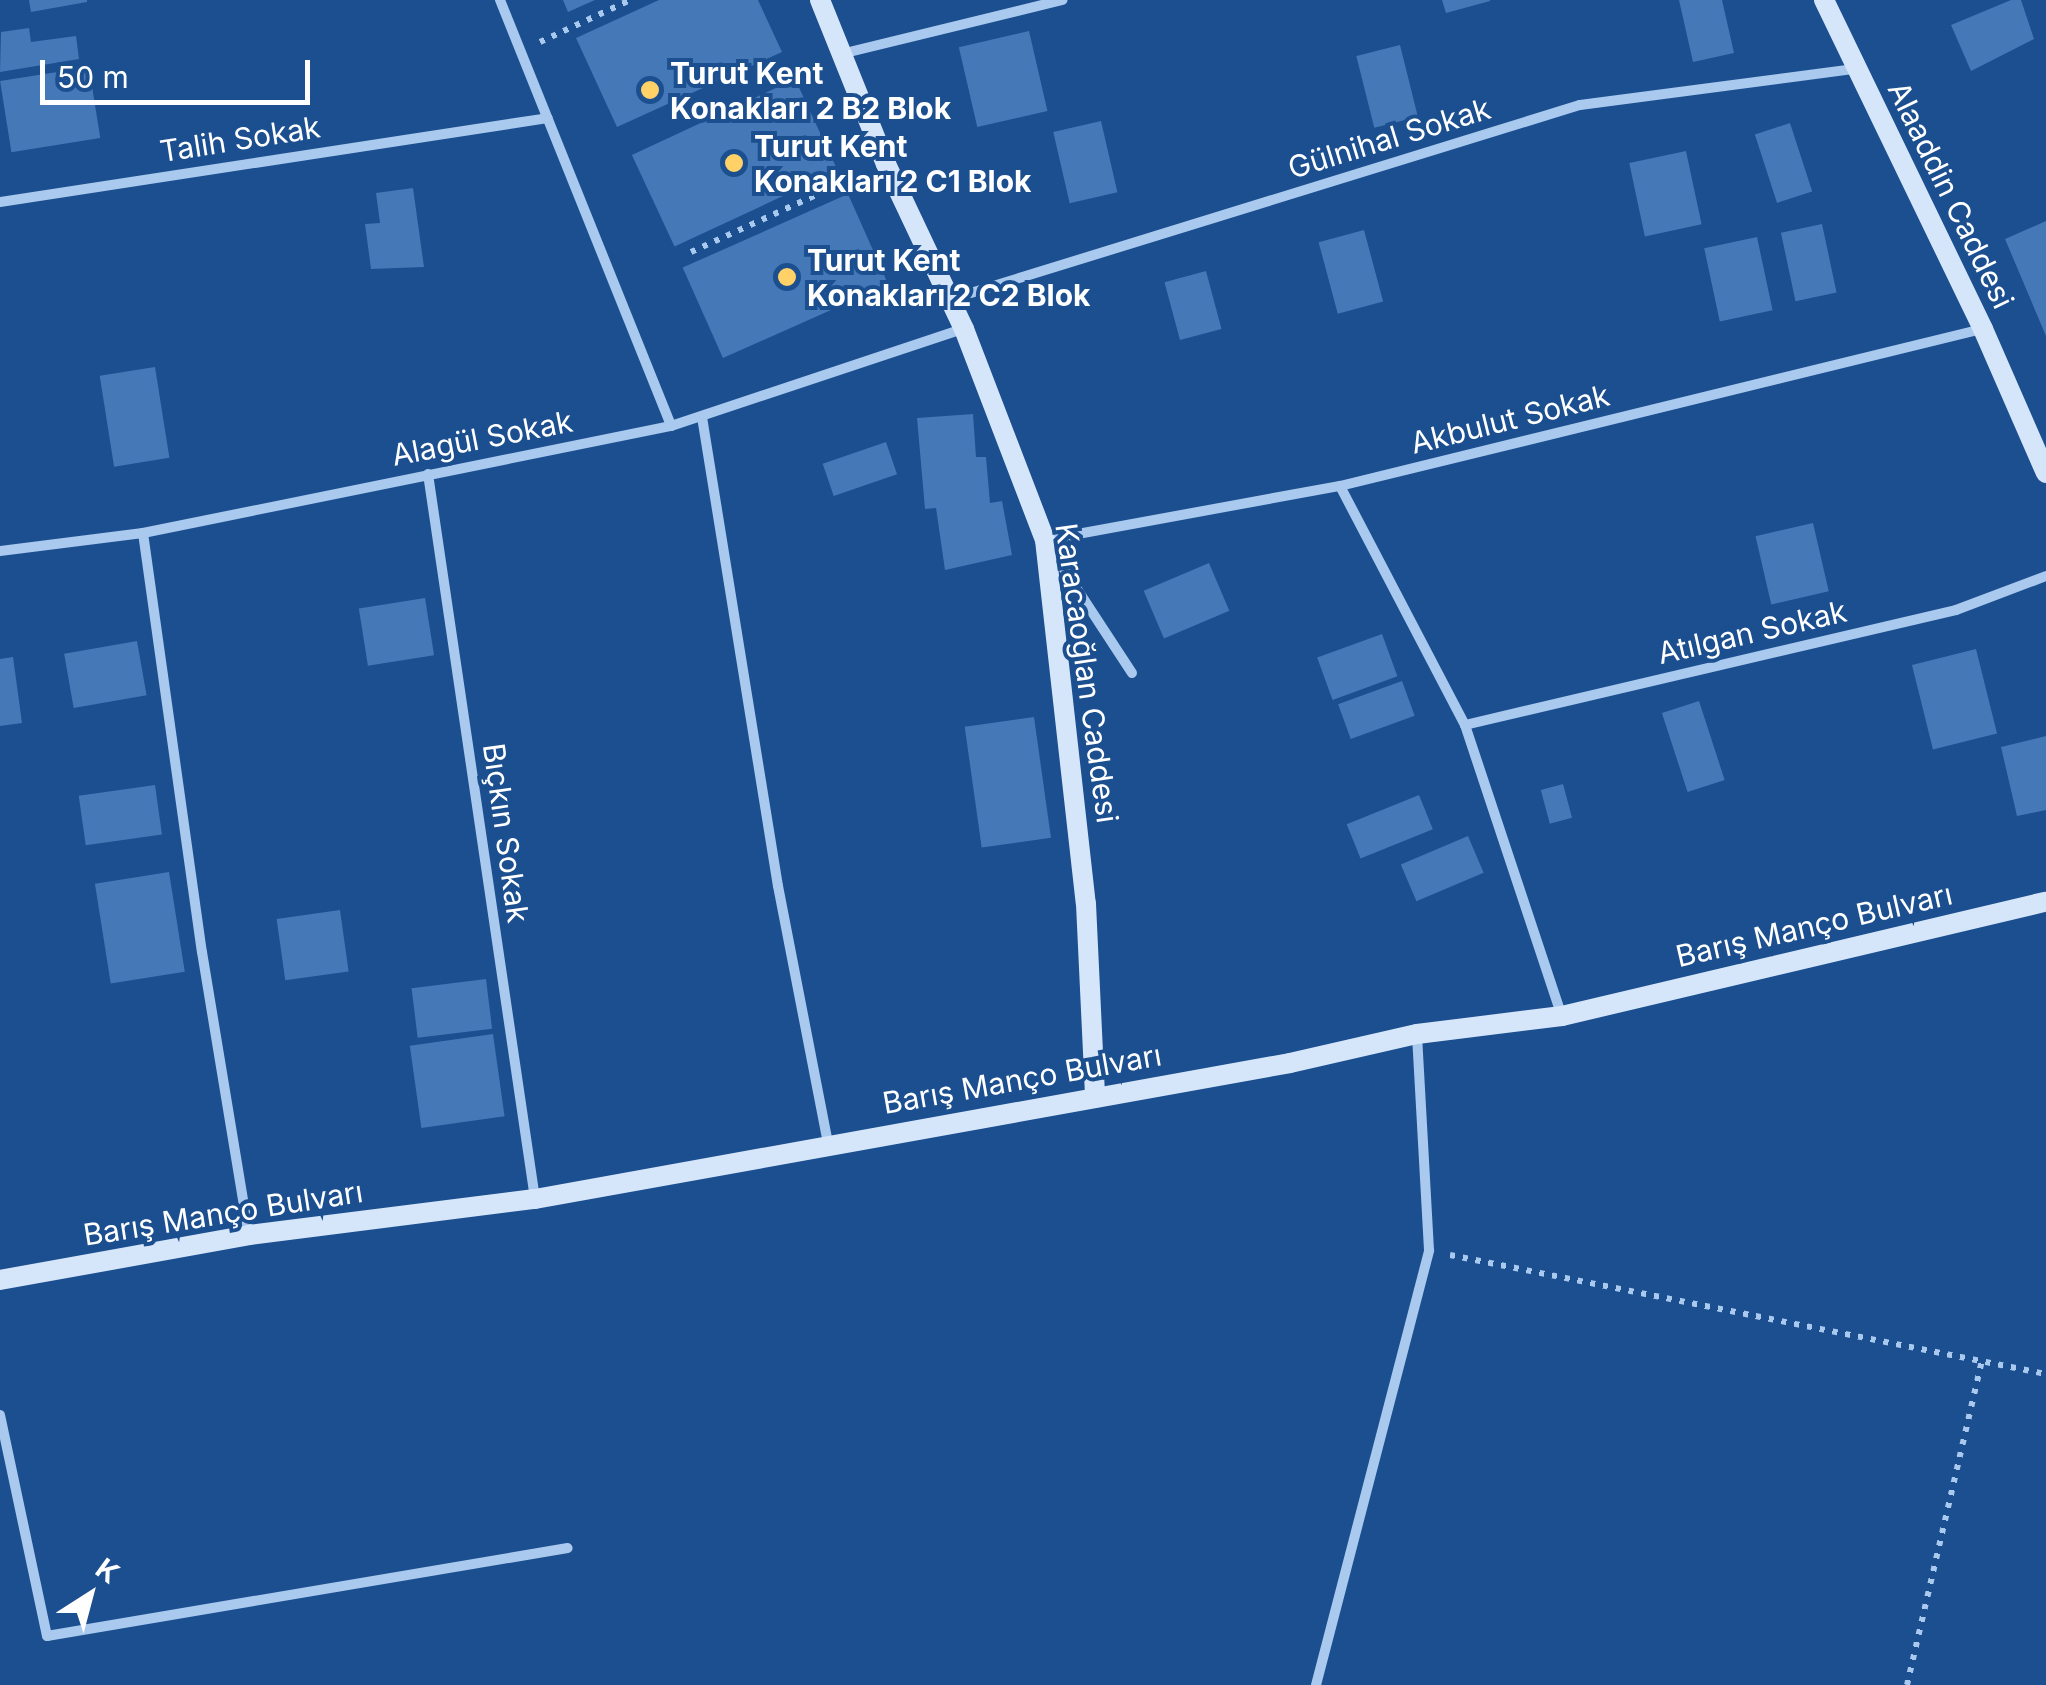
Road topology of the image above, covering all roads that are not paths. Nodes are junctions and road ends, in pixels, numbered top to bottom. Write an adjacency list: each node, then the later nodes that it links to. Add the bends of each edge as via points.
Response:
1 (500, 0): 7 (street)
2 (820, 0): 5 (street, Karacaoğlan Caddesi)
3 (1063, 0): 5 (street)
4 (1824, 0): 6 (street, Alaaddin Caddesi)
5 (840, 54): 9 (street, Karacaoğlan Caddesi)
6 (1855, 69): 9 (street, Gülnihal Sokak, via 1580,105); 11 (street, Alaaddin Caddesi)
7 (548, 118): 8 (street, Talih Sokak); 13 (street)
8 (0, 202)
9 (948, 300): 10 (street, Karacaoğlan Caddesi)
10 (964, 328): 12 (street, Alagül Sokak); 18 (street, Karacaoğlan Caddesi)
11 (1984, 329): 14 (street, Alaaddin Caddesi); 16 (street, Akbulut Sokak)
12 (702, 418): 13 (street, Alagül Sokak); 27 (street, via 778,886)
13 (671, 426): 15 (street, Alagül Sokak)
14 (2046, 473)
15 (428, 474): 17 (street, Alagül Sokak); 28 (street, Bıçkın Sokak)
16 (1340, 486): 18 (street, Akbulut Sokak); 22 (street)
17 (143, 532): 19 (street, Alagül Sokak); 29 (street)
18 (1045, 540): 21 (street); 26 (street, Karacaoğlan Caddesi, via 1086,904)
19 (0, 551)
20 (2046, 576): 22 (street, Atılgan Sokak, via 1956,610)
21 (1132, 673)
22 (1465, 725): 24 (street)
23 (2046, 902): 24 (street, Barış Manço Bulvarı)
24 (1562, 1016): 25 (street, Barış Manço Bulvarı)
25 (1417, 1034): 26 (street, Barış Manço Bulvarı); 33 (street, via 1429,1250)
26 (1094, 1098): 27 (street, Barış Manço Bulvarı)
27 (828, 1143): 28 (street, Barış Manço Bulvarı)
28 (535, 1199): 29 (street, Barış Manço Bulvarı)
29 (249, 1235): 30 (street, Barış Manço Bulvarı)
30 (0, 1280)
31 (0, 1415): 32 (street, via 47,1636)
32 (568, 1548)
33 (1316, 1685)

